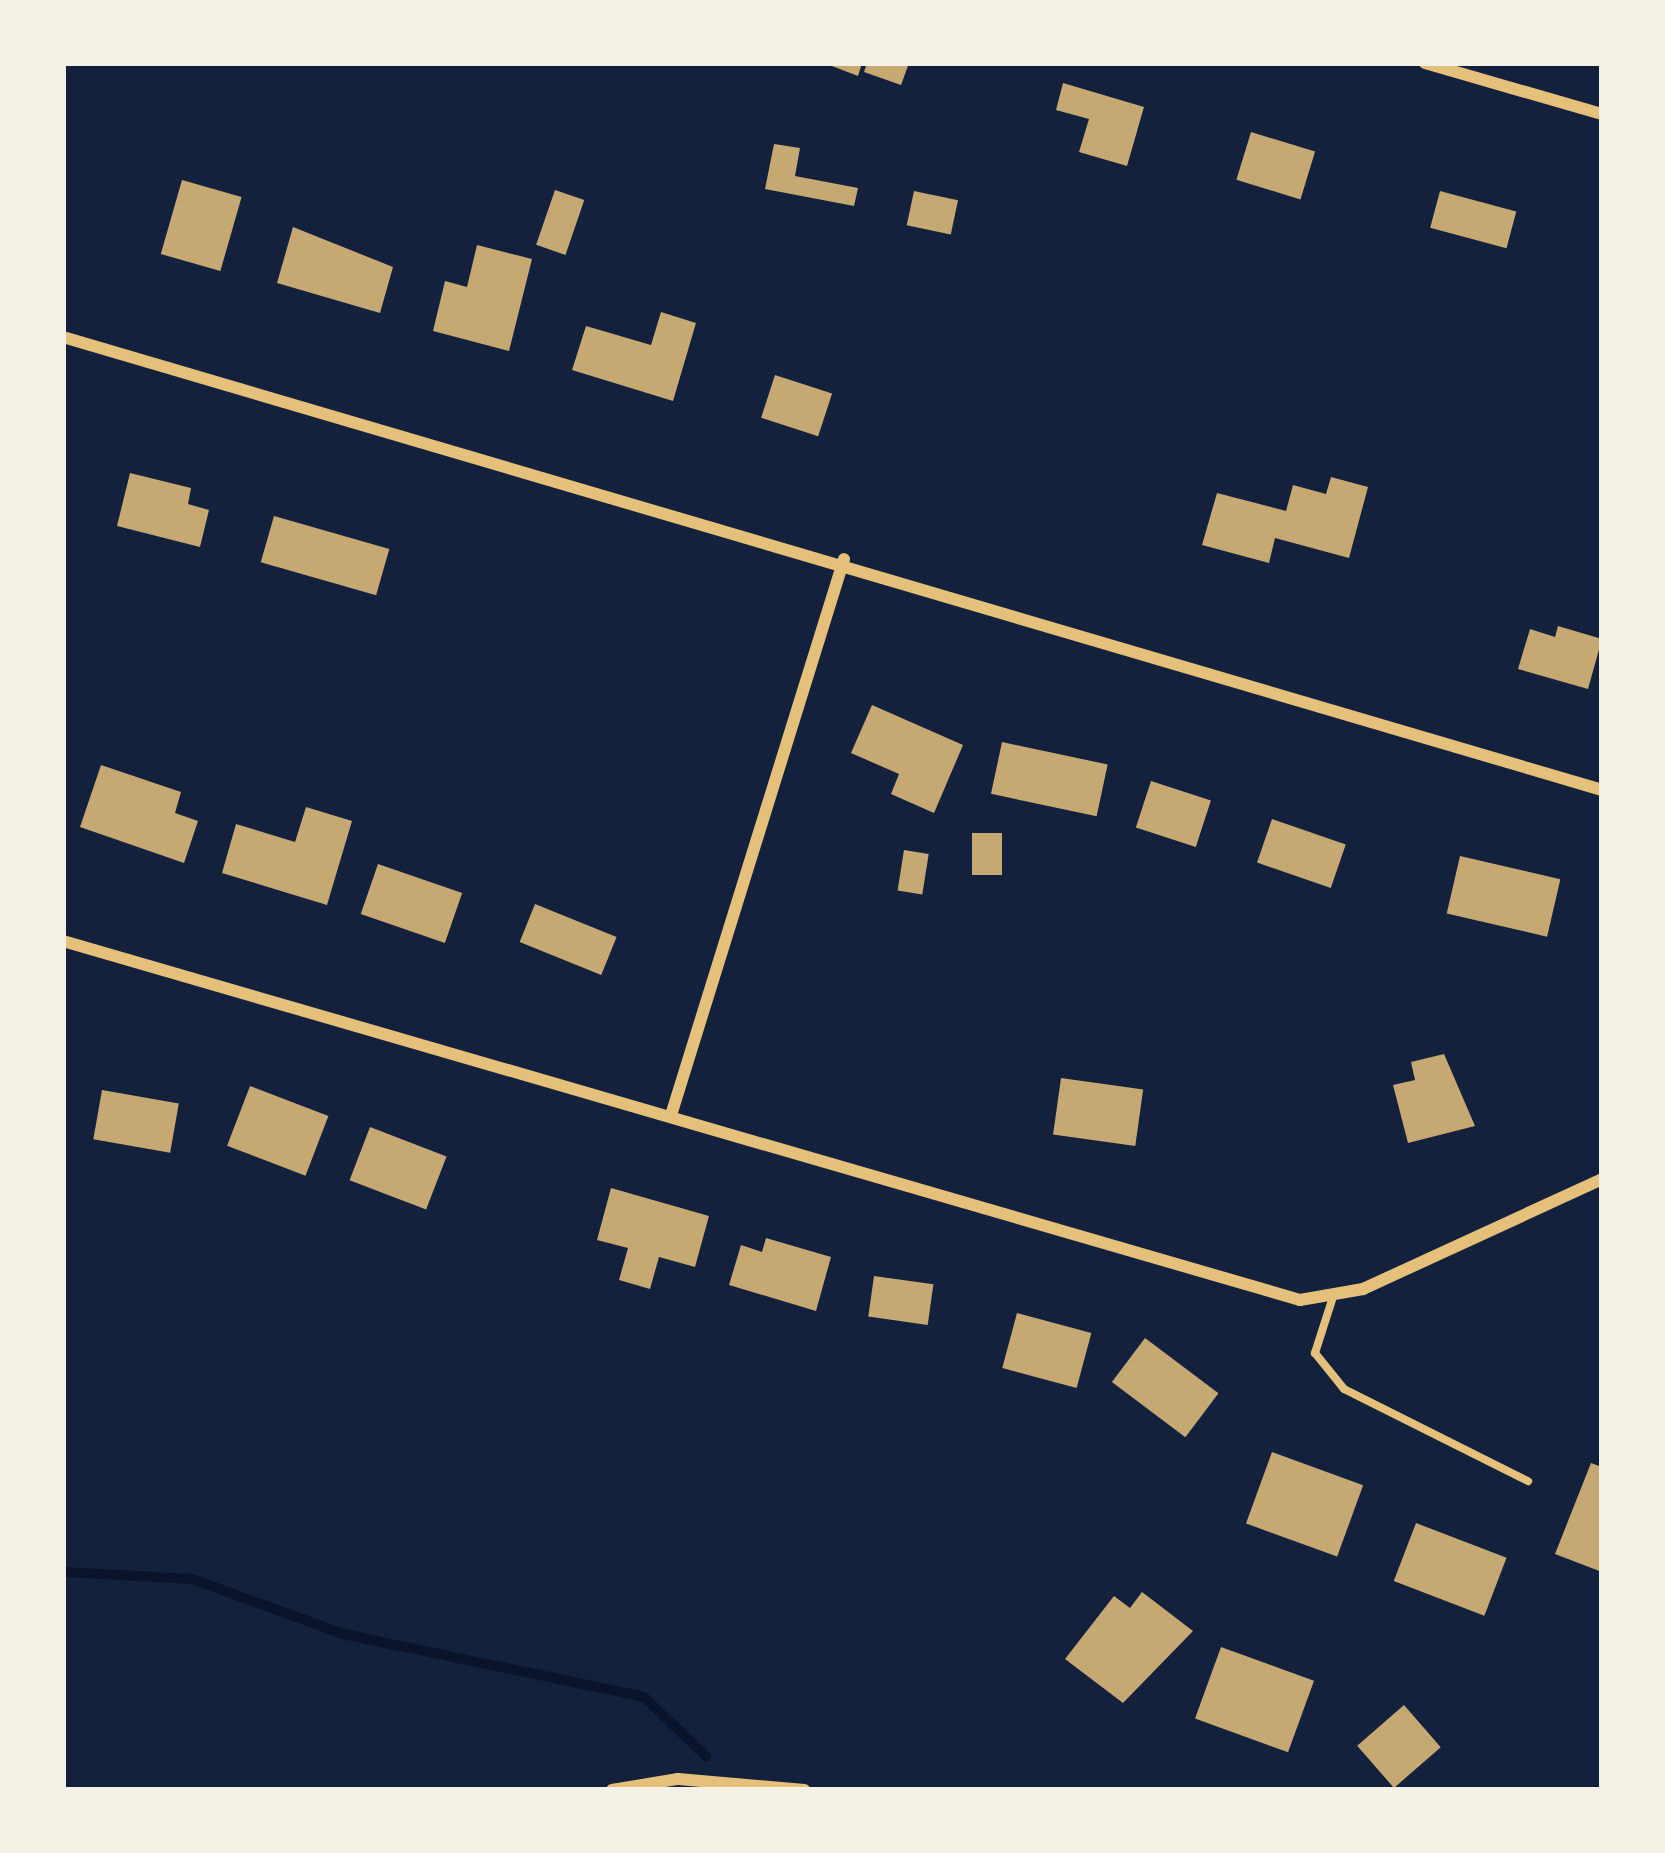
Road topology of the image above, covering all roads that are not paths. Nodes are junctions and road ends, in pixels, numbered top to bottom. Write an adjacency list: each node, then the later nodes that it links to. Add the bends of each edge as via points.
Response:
1 (1425, 63): 2 (street)
2 (1602, 114)
3 (63, 337): 4 (street)
4 (844, 559): 5 (street); 7 (street)
5 (1602, 790)
6 (63, 941): 7 (street)
7 (672, 1112): 9 (street, via 1300,1300)
8 (1602, 1179): 9 (street)
9 (1332, 1300): 10 (lane, via 1315,1353 1344,1389)
10 (1528, 1481)
11 (612, 1790): 12 (street, via 678,1779)
12 (805, 1790)

